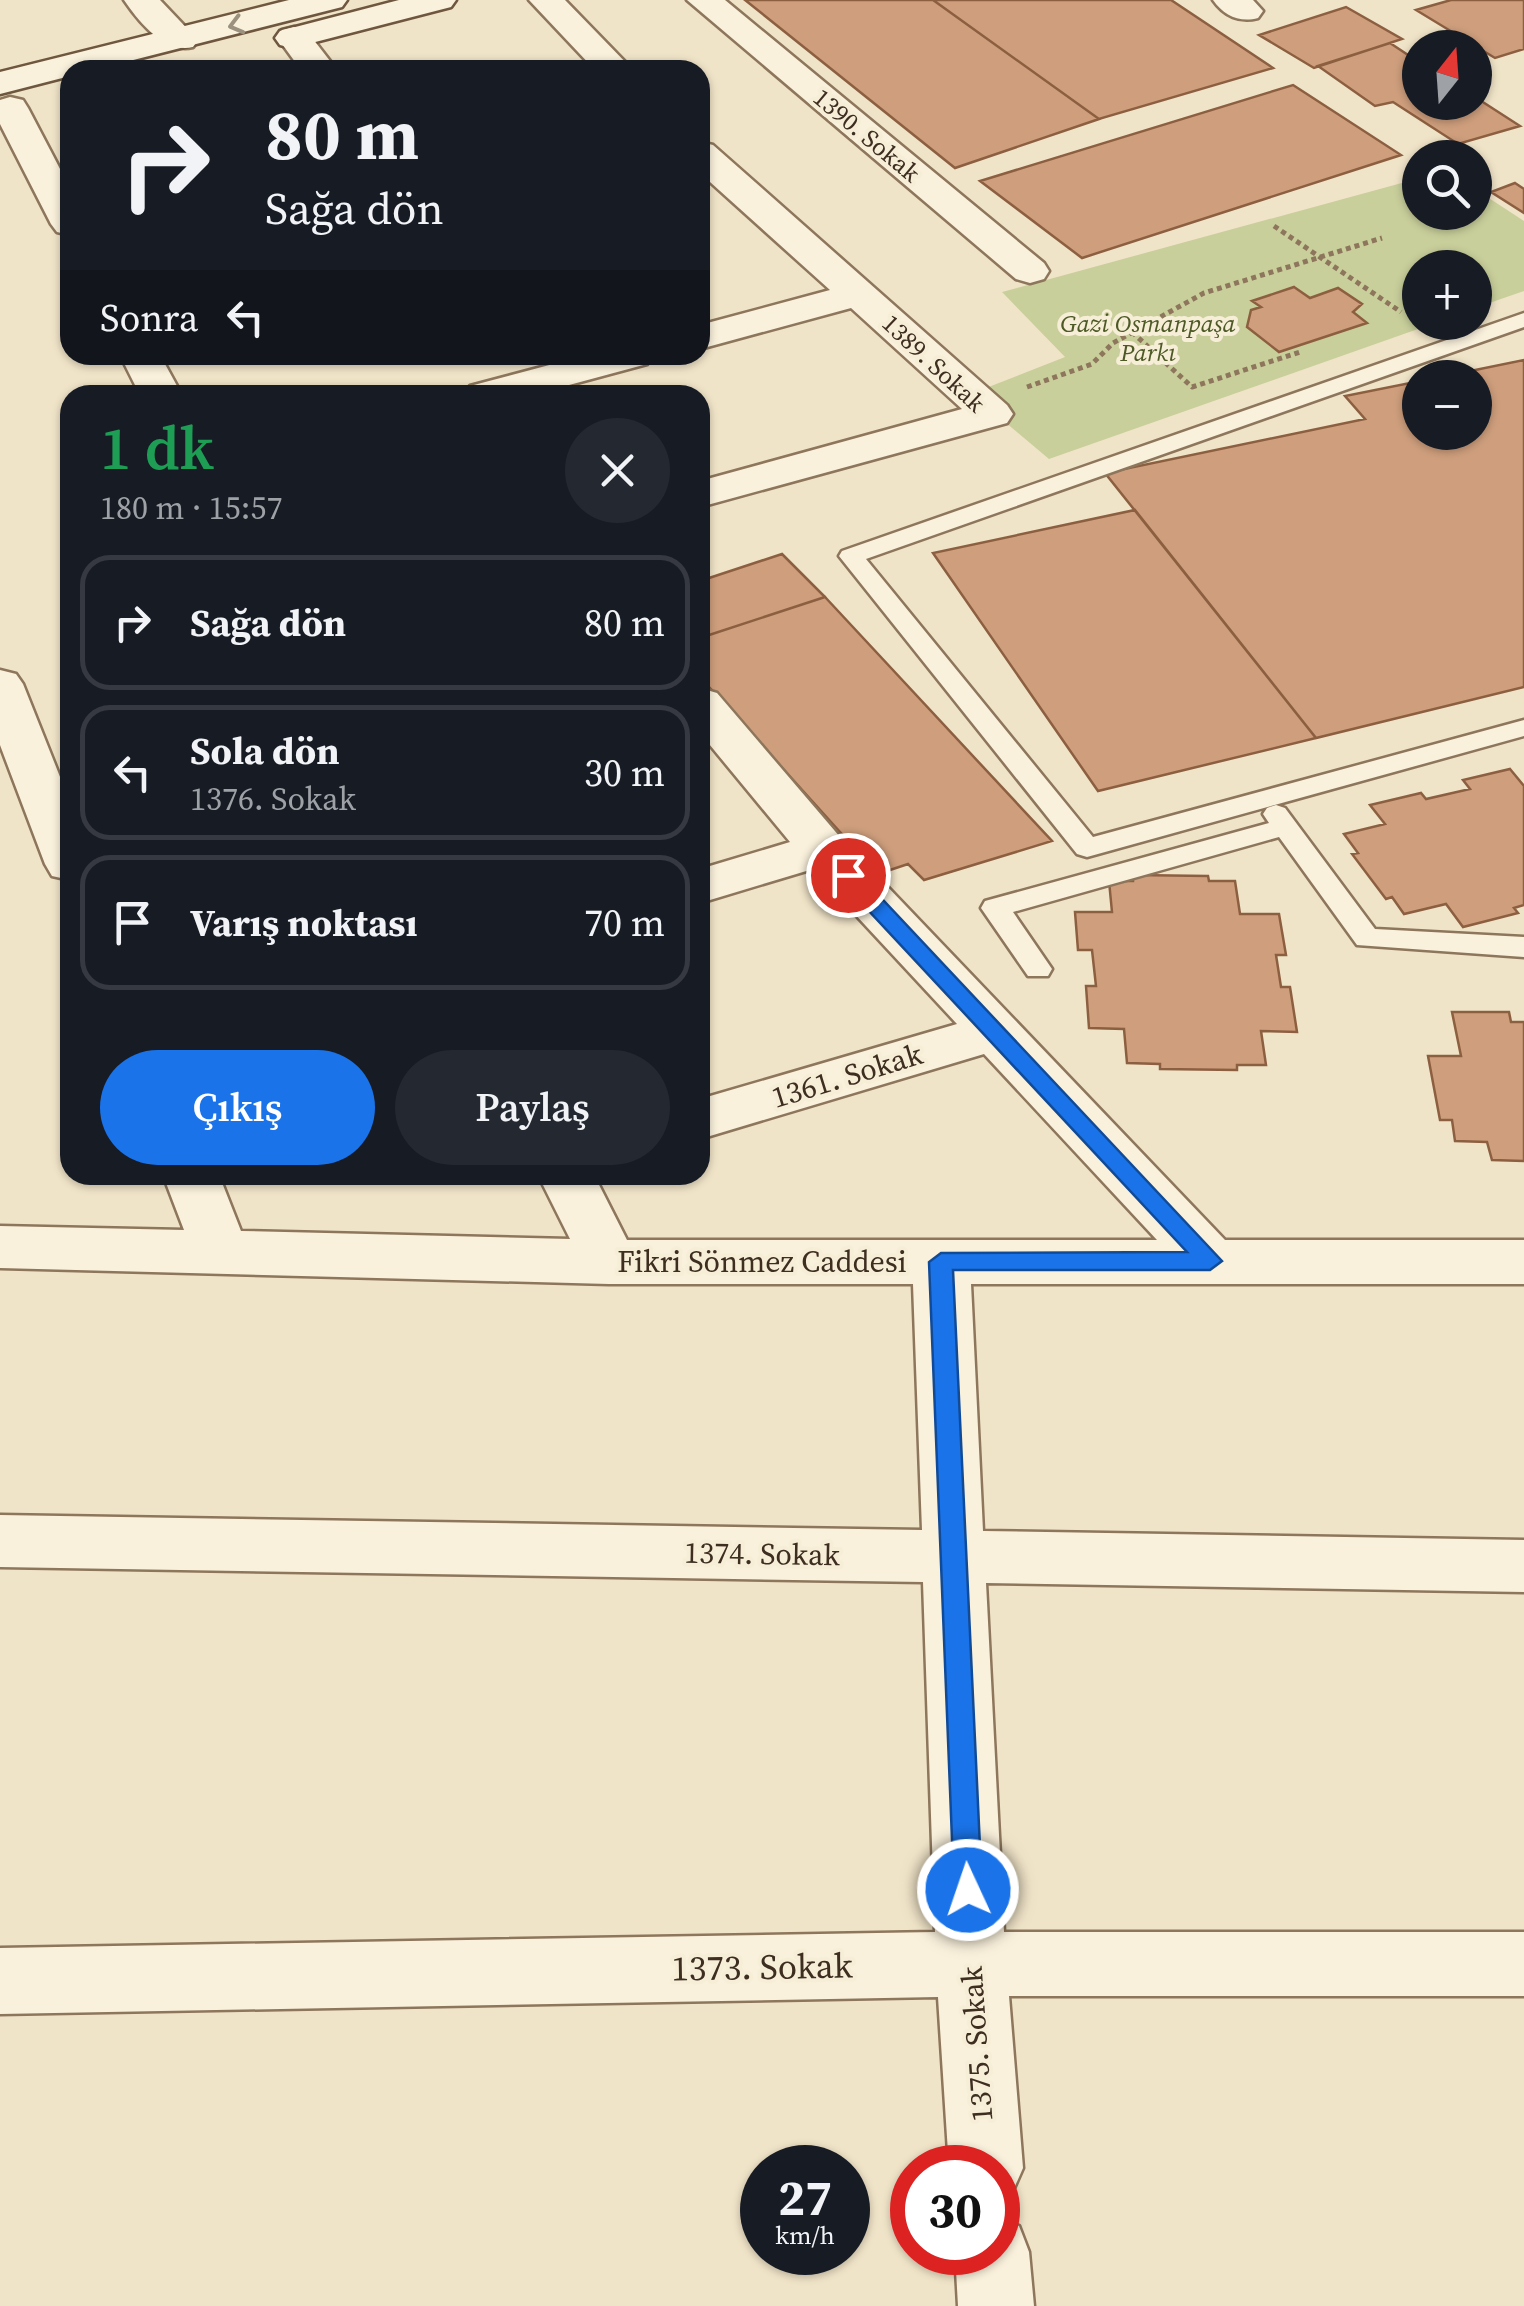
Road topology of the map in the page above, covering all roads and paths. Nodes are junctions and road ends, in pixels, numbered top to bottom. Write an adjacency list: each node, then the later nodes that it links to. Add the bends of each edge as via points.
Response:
1 (141, 0): 7 (street)
2 (330, 0): 7 (street, one-way to 7)
3 (439, 0): 6 (street)
4 (546, 0): 9 (street)
5 (704, 0): 20 (street, 1390. Sokak)
6 (294, 38): 7 (street); 8 (street)
7 (172, 55)
8 (311, 60)
9 (606, 60)
10 (60, 85): 12 (street)
11 (60, 94): 12 (street)
12 (3, 101): 16 (street)
13 (710, 162): 14 (street, 1389. Sokak)
14 (739, 190): 15 (street); 21 (street, 1389. Sokak)
15 (710, 197)
16 (60, 206)
17 (1274, 226): 19 (path)
18 (1382, 238): 19 (path)
19 (1320, 258): 22 (path); 24 (path, via 1204,293)
20 (1030, 271)
21 (859, 294): 25 (street); 29 (street, 1389. Sokak)
22 (1401, 312)
23 (1524, 320): 34 (lane, via 851,556 1087,848)
24 (1132, 332): 26 (path, via 1192,387); 29 (path, via 1092,364)
25 (710, 334)
26 (1300, 352)
27 (596, 365): 28 (street)
28 (522, 385)
29 (975, 399): 30 (street, 1389. Sokak, via 992,414)
30 (710, 491)
31 (0, 684): 36 (street)
32 (710, 715): 37 (street)
33 (1524, 728): 34 (lane)
34 (1265, 800): 35 (lane)
35 (1285, 827): 39 (lane, via 1368,938); 40 (lane, via 995,908)
36 (60, 838)
37 (823, 849): 38 (street); 41 (street)
38 (710, 883)
39 (1524, 947)
40 (1038, 969)
41 (994, 1032): 42 (street, 1361. Sokak); 47 (street)
42 (710, 1116)
43 (194, 1185): 46 (street)
44 (571, 1185): 48 (street)
45 (0, 1247): 46 (street, Fikri Sönmez Caddesi)
46 (221, 1254): 48 (street, Fikri Sönmez Caddesi)
47 (1210, 1261): 49 (street, Fikri Sönmez Caddesi); 50 (street, Fikri Sönmez Caddesi)
48 (609, 1262): 49 (street, Fikri Sönmez Caddesi)
49 (941, 1262): 52 (street, 1375. Sokak)
50 (1524, 1262)
51 (0, 1541): 52 (street, 1374. Sokak)
52 (952, 1557): 53 (street, 1374. Sokak); 54 (street, 1375. Sokak)
53 (1524, 1566)
54 (971, 1964): 55 (street, 1373. Sokak); 56 (street, 1373. Sokak); 57 (street, 1375. Sokak)
55 (1524, 1964)
56 (0, 1981)
57 (984, 2145)
58 (994, 2275): 59 (street)
59 (996, 2306)

